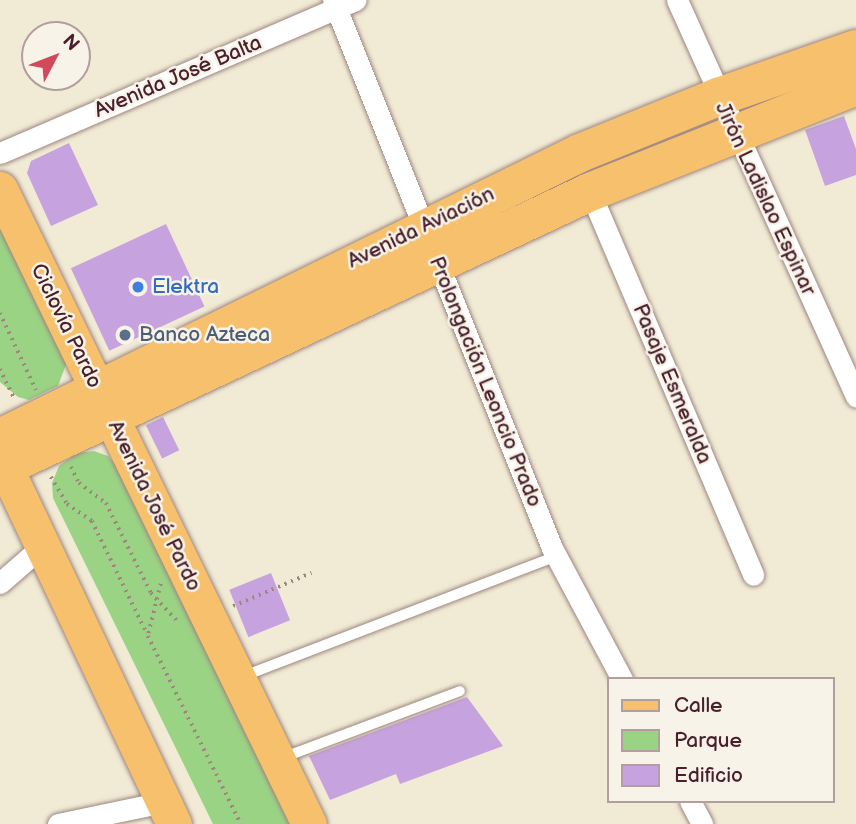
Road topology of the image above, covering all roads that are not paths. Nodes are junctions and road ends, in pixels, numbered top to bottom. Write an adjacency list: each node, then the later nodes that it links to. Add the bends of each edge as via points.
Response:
1 (677, 0): 5 (street, Jirón Ladislao Espinar)
2 (342, 3): 7 (street, Avenida José Balta); 10 (street, Prolongación Leoncio Prado)
3 (856, 49): 5 (highway, Avenida Aviación)
4 (856, 86): 6 (highway, Avenida Aviación)
5 (718, 97): 6 (street, Jirón Ladislao Espinar); 10 (highway, Avenida Aviación, via 580,153)
6 (734, 131): 9 (highway, Avenida Aviación); 12 (street, Jirón Ladislao Espinar)
7 (0, 153)
8 (0, 189): 13 (main road, Avenida José Pardo)
9 (590, 192): 11 (highway, Avenida Aviación); 17 (street, Pasaje Esmeralda)
10 (421, 227): 11 (street, Prolongación Leoncio Prado); 13 (highway, Avenida Aviación)
11 (436, 261): 13 (highway, Avenida Aviación); 16 (street, Prolongación Leoncio Prado)
12 (856, 396)
13 (104, 404): 14 (highway, Avenida Aviación); 20 (main road, Avenida José Pardo, via 196,622)
14 (22, 446): 15 (main road)
15 (41, 547): 18 (street); 24 (main road)
16 (556, 556): 19 (street, Prolongación Leoncio Prado); 20 (lane)
17 (753, 575)
18 (0, 583)
19 (621, 677)
20 (238, 678): 22 (main road, Avenida José Pardo)
21 (460, 691): 22 (lane)
22 (278, 760): 26 (main road, Avenida José Pardo)
23 (691, 803): 27 (street)
24 (168, 813): 25 (street)
25 (58, 824)
26 (309, 824)
27 (702, 824)

